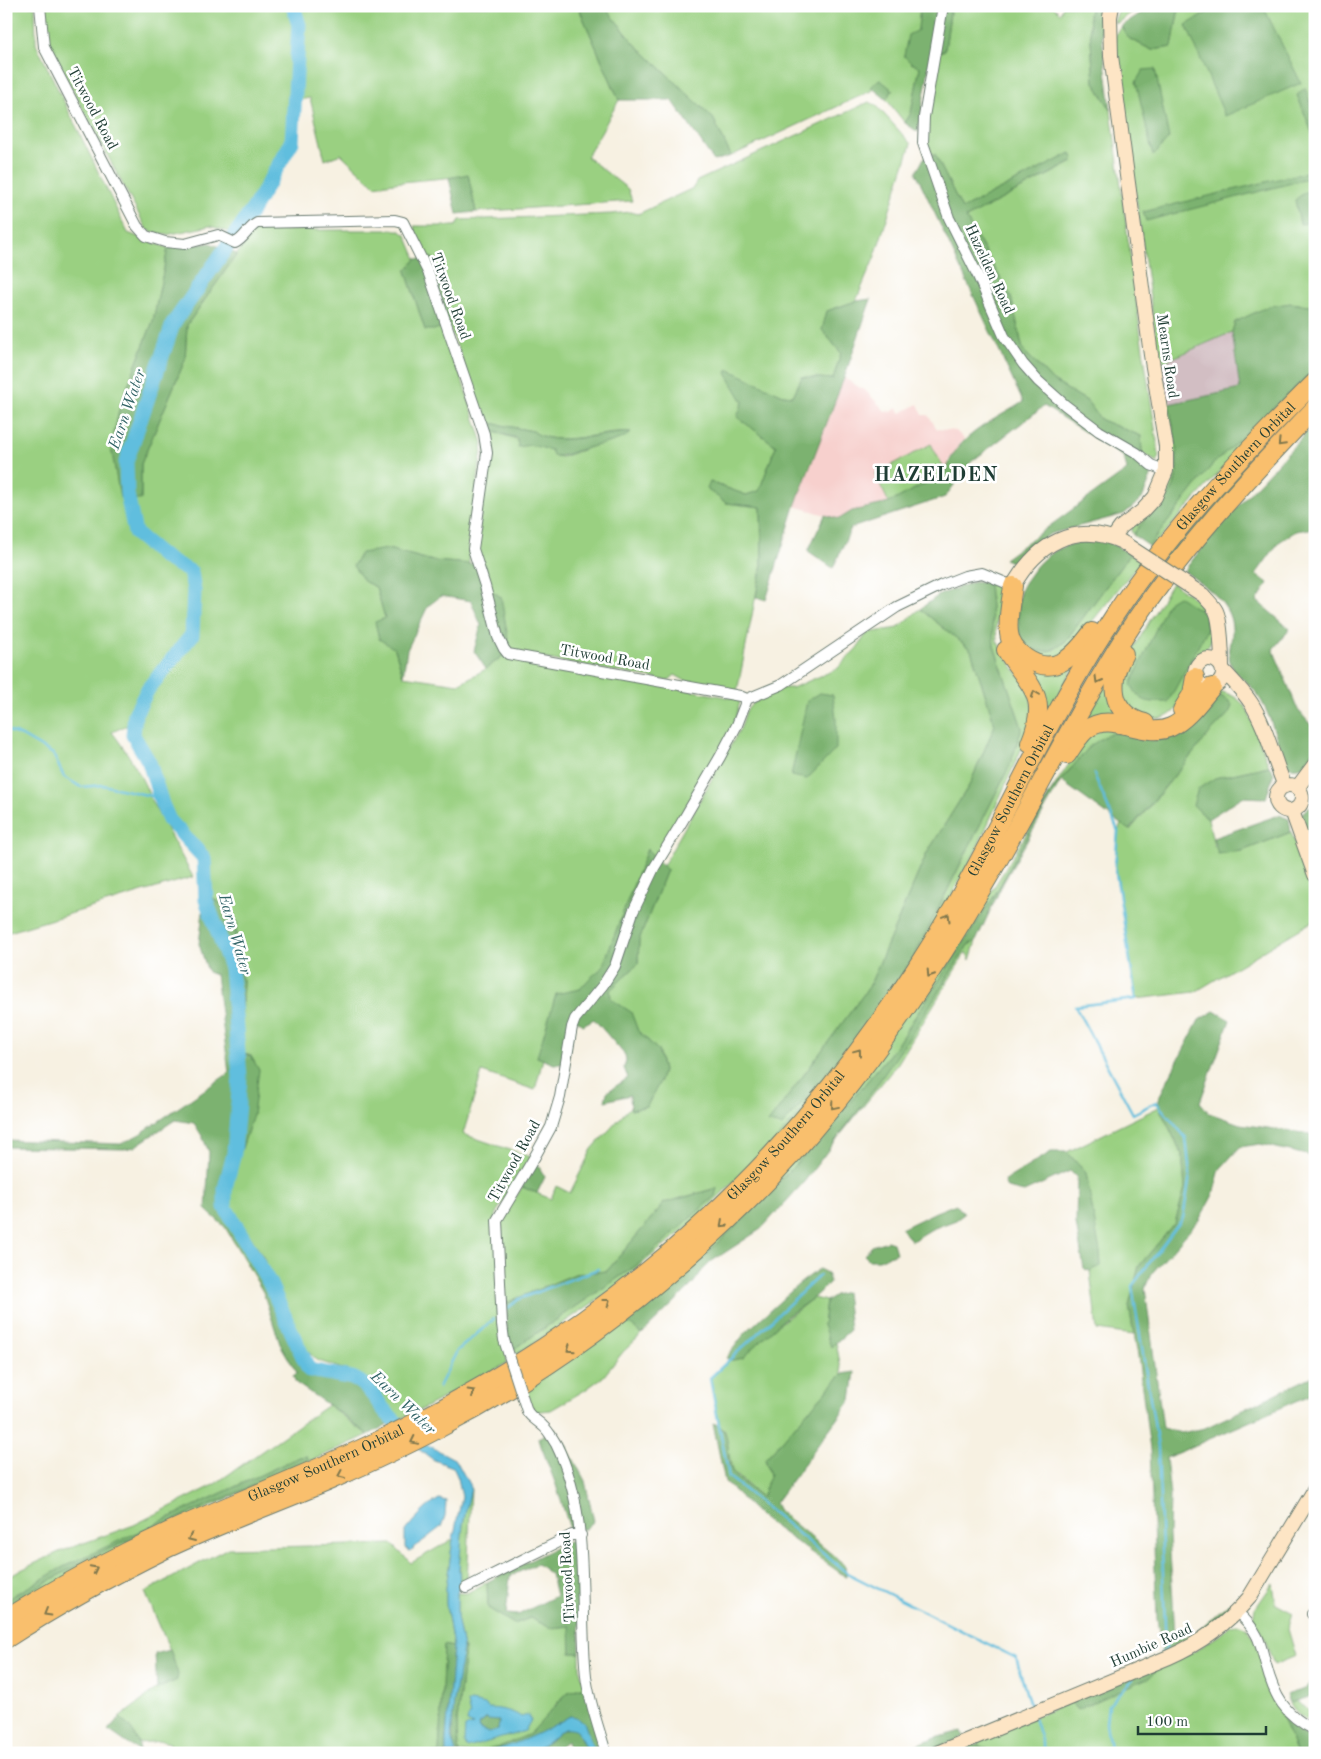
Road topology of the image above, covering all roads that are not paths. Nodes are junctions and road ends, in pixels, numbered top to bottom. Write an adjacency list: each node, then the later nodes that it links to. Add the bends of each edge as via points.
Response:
1 (40, 6): 17 (street, Titwood Road, via 44,48 137,226 146,236 185,244 218,235 238,243 258,223 403,222 429,274 484,434 487,453 473,549 498,636 508,654)
2 (943, 6): 6 (street, Hazelden Road, via 924,117 923,143 949,218 1004,336 1038,381 1064,404 1099,431 1137,452 1151,465)
3 (1112, 6): 6 (street, Mearns Road, via 1111,56 1166,446)
4 (1315, 382): 8 (highway, Glasgow Southern Orbital, via 1247,450)
5 (1315, 408): 9 (highway, Glasgow Southern Orbital, one-way to 9)
6 (1166, 471): 7 (street, Mearns Road, via 1155,497 1121,527)
7 (1119, 541): 10 (street, via 1088,534 1056,541 1030,561); 11 (street, bridge, via 1203,595 1215,609)
8 (1168, 542): 10 (highway, via 1075,654 1053,665 1030,661 1014,647 1009,633); 21 (highway, Glasgow Southern Orbital, via 1121,604 1079,672)
9 (1184, 553): 14 (highway, via 1119,664 1115,693 1127,715 1140,722 1159,724 1177,716 1188,704); 22 (highway, Glasgow Southern Orbital, one-way to 22, via 1108,663)
10 (1013, 586): 17 (street, via 982,573 942,585 897,607 781,684); 21 (highway, one-way to 10, via 1038,722 1036,694 1006,650 1000,633 1001,611)
11 (1220, 637): 12 (street); 13 (street)
12 (1205, 659): 13 (street, via 1215,660); 14 (street, via 1197,666)
13 (1222, 668): 15 (street, via 1221,680); 16 (street)
14 (1196, 677): 15 (street, via 1200,684)
15 (1213, 687): 16 (street); 22 (highway, via 1180,722 1162,730 1149,731 1109,722 1087,730 1075,743)
16 (1247, 698): 19 (street)
17 (747, 699): 25 (street, Titwood Road, bridge, via 720,757 650,874 614,966 575,1019 551,1127 497,1220 504,1340 527,1410 548,1431 556,1445 571,1486)
18 (1315, 764): 19 (street)
19 (1291, 787): 20 (street, via 1300,792 1302,800); 20 (street, via 1277,794 1277,803 1282,809)
20 (1292, 811): 23 (street)
21 (990, 838): 28 (highway, Glasgow Southern Orbital, one-way to 21, via 89,1571 168,1532 368,1446 429,1415 502,1374 603,1306 675,1247 752,1175 823,1096 903,989)
22 (991, 873): 29 (highway, Glasgow Southern Orbital, one-way to 29, via 945,951 882,1045 813,1131 745,1203 662,1278 598,1329 503,1394 443,1427 332,1480 171,1547 95,1586)
23 (1315, 875)
24 (1315, 1489): 27 (street, Humbie Road, via 1264,1575)
25 (581, 1535): 26 (street, via 572,1535); 31 (street, Titwood Road, via 586,1675)
26 (466, 1588)
27 (1237, 1612): 30 (street, via 1258,1638 1284,1708); 32 (street, Humbie Road, via 1213,1633 1182,1651)
28 (6, 1619)
29 (6, 1638)
30 (1315, 1730)
31 (606, 1753)
32 (937, 1753)

